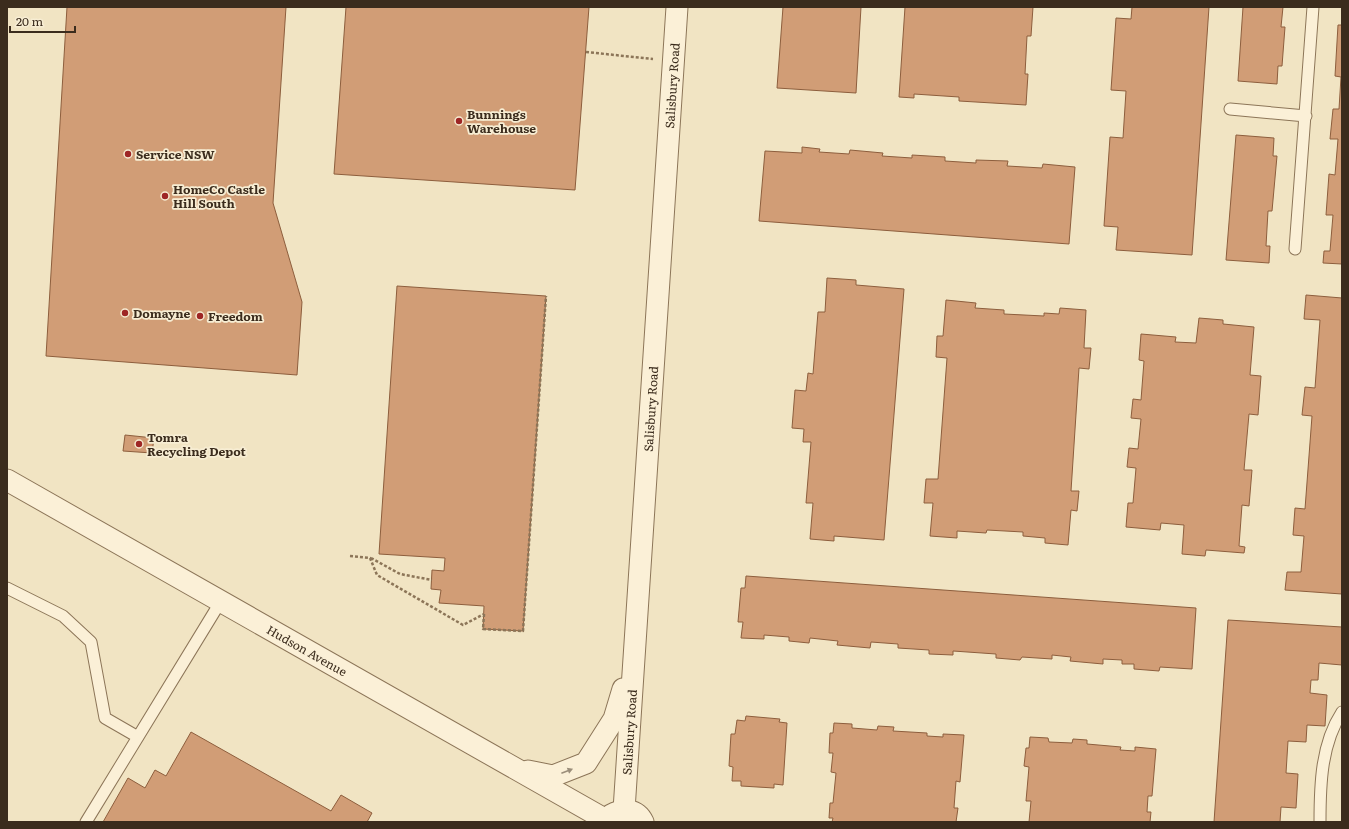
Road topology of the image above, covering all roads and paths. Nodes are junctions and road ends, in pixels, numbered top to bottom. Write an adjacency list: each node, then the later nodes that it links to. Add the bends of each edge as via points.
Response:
1 (677, 7): 4 (street, Salisbury Road)
2 (1314, 7): 6 (lane)
3 (586, 52): 4 (path)
4 (673, 61): 15 (street, Salisbury Road)
5 (1230, 109): 6 (lane)
6 (1306, 116): 7 (lane)
7 (1295, 249)
8 (546, 296): 11 (path, via 523,631 483,629 484,614 463,625 377,575)
9 (7, 480): 14 (street, Hudson Avenue)
10 (350, 556): 11 (path)
11 (370, 558): 12 (path, via 400,574)
12 (432, 580)
13 (7, 588): 17 (lane, via 63,616 91,642 105,718)
14 (221, 602): 17 (lane); 18 (street, Hudson Avenue)
15 (634, 652): 18 (street, one-way to 15, via 553,776 586,763 614,719); 19 (street, Salisbury Road)
16 (1342, 712): 22 (lane, via 1334,725 1326,751 1320,797)
17 (138, 737): 20 (lane)
18 (516, 769): 19 (street, Hudson Avenue)
19 (612, 817): 21 (street, Hudson Avenue, via 630,811)
20 (86, 822)
21 (643, 822)
22 (1320, 822)

